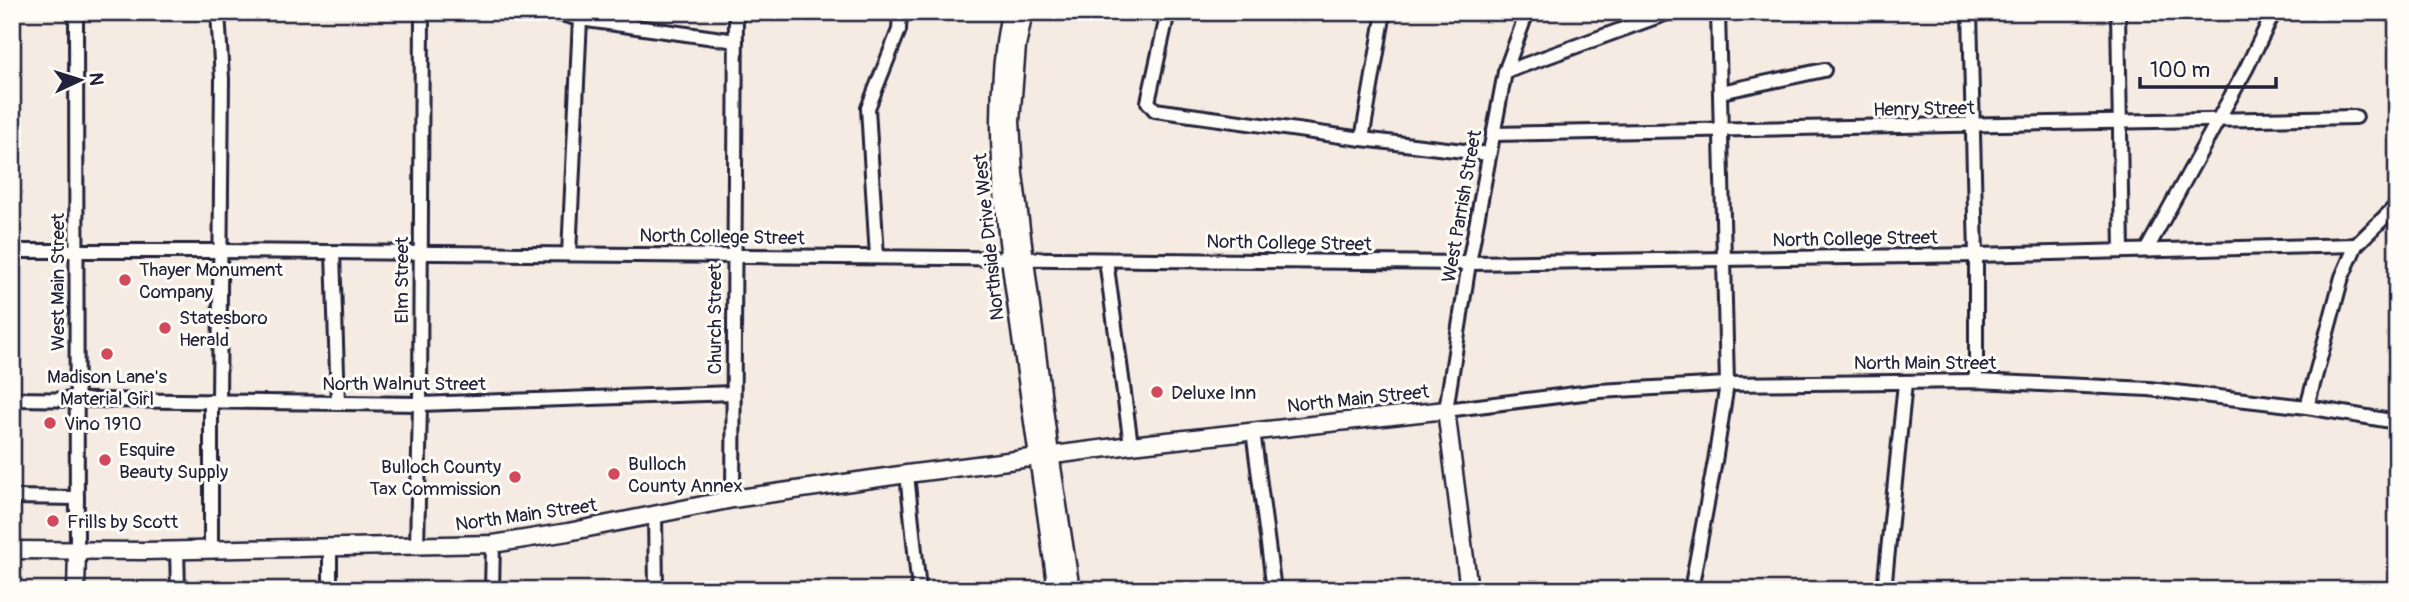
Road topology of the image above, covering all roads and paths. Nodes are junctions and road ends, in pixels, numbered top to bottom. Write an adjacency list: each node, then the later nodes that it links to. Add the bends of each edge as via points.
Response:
1 (76, 12): 33 (street, West Main Street)
2 (218, 12): 35 (street)
3 (422, 12): 38 (street, Elm Street)
4 (553, 12): 17 (street)
5 (736, 12): 18 (street, Church Street)
6 (900, 12): 42 (street, via 899,30 868,108)
7 (1010, 12): 44 (main road, Northside Drive West, via 998,109 1000,169)
8 (1024, 12): 44 (main road, Northside Drive West, via 1011,121)
9 (1168, 12): 28 (street, via 1148,102 1154,110)
10 (1384, 12): 28 (street)
11 (1527, 12): 20 (street, West Parrish Street)
12 (1670, 12): 20 (street)
13 (1718, 12): 21 (street)
14 (1970, 12): 25 (street)
15 (2118, 12): 24 (street)
16 (2274, 12): 23 (street)
17 (580, 19): 18 (street); 39 (street)
18 (736, 41): 41 (street, Church Street)
19 (1824, 70): 21 (street)
20 (1505, 72): 27 (street, West Parrish Street)
21 (1721, 92): 26 (street)
22 (2356, 117): 23 (street, Henry Street)
23 (2218, 120): 24 (street, Henry Street); 32 (street)
24 (2121, 121): 25 (street, Henry Street); 36 (street)
25 (1972, 126): 26 (street, Henry Street); 40 (street)
26 (1720, 129): 27 (street, Henry Street); 43 (street)
27 (1493, 134): 29 (street, West Parrish Street)
28 (1362, 139): 29 (street)
29 (1489, 154): 46 (street, West Parrish Street)
30 (2397, 205): 31 (street)
31 (2356, 245): 32 (street, North College Street); 56 (street, via 2335,298)
32 (2147, 249): 36 (street, North College Street)
33 (77, 250): 34 (street, North College Street); 35 (street, North College Street); 52 (street, West Main Street)
34 (12, 251)
35 (220, 251): 37 (street, North College Street); 53 (street)
36 (2122, 251): 40 (street, North College Street)
37 (333, 253): 38 (street, North College Street); 54 (street)
38 (421, 253): 39 (street, North College Street); 55 (street, Elm Street)
39 (569, 254): 41 (street, North College Street)
40 (1976, 255): 43 (street, North College Street); 47 (street)
41 (733, 256): 42 (street, North College Street); 50 (street, Church Street)
42 (877, 257): 44 (street, North College Street)
43 (1723, 259): 46 (street, North College Street); 49 (street)
44 (1017, 260): 45 (street, North College Street); 61 (main road, Northside Drive West)
45 (1105, 260): 46 (street, North College Street); 60 (street)
46 (1469, 263): 57 (street, West Parrish Street)
47 (1976, 382): 48 (street, North Main Street); 56 (street, North Main Street, via 2149,389)
48 (1905, 383): 49 (street, North Main Street); 85 (street)
49 (1727, 384): 57 (street, North Main Street, via 1599,391); 84 (street)
50 (733, 393): 55 (street, North Walnut Street); 65 (street, Church Street)
51 (12, 398): 52 (street, North Walnut Street)
52 (76, 400): 53 (street, North Walnut Street); 64 (street, West Main Street)
53 (215, 401): 54 (street, North Walnut Street); 69 (street)
54 (338, 402): 55 (street, North Walnut Street)
55 (420, 404): 68 (street, Elm Street)
56 (2307, 407): 58 (street, North Main Street)
57 (1446, 410): 59 (main road, North Main Street); 83 (main road)
58 (2397, 422)
59 (1254, 431): 60 (main road, North Main Street); 82 (street)
60 (1130, 445): 61 (main road, North Main Street)
61 (1044, 456): 62 (main road, North Main Street); 80 (main road); 81 (main road)
62 (907, 474): 65 (main road, North Main Street); 79 (street)
63 (12, 497): 64 (street)
64 (77, 498): 73 (street, West Main Street)
65 (733, 499): 66 (main road, North Main Street)
66 (654, 514): 67 (main road, North Main Street); 78 (street)
67 (493, 544): 68 (main road, North Main Street); 77 (street)
68 (417, 547): 70 (main road, North Main Street)
69 (211, 548): 70 (main road, North Main Street); 71 (main road, North Main Street)
70 (330, 548): 76 (street)
71 (177, 549): 73 (main road, North Main Street); 75 (street)
72 (12, 550): 73 (main road, North Main Street)
73 (77, 551): 74 (main road)
74 (76, 590)
75 (178, 590)
76 (330, 590)
77 (492, 590)
78 (656, 590)
79 (919, 590)
80 (1057, 590)
81 (1071, 590)
82 (1274, 590)
83 (1469, 590)
84 (1691, 590)
85 (1884, 590)

